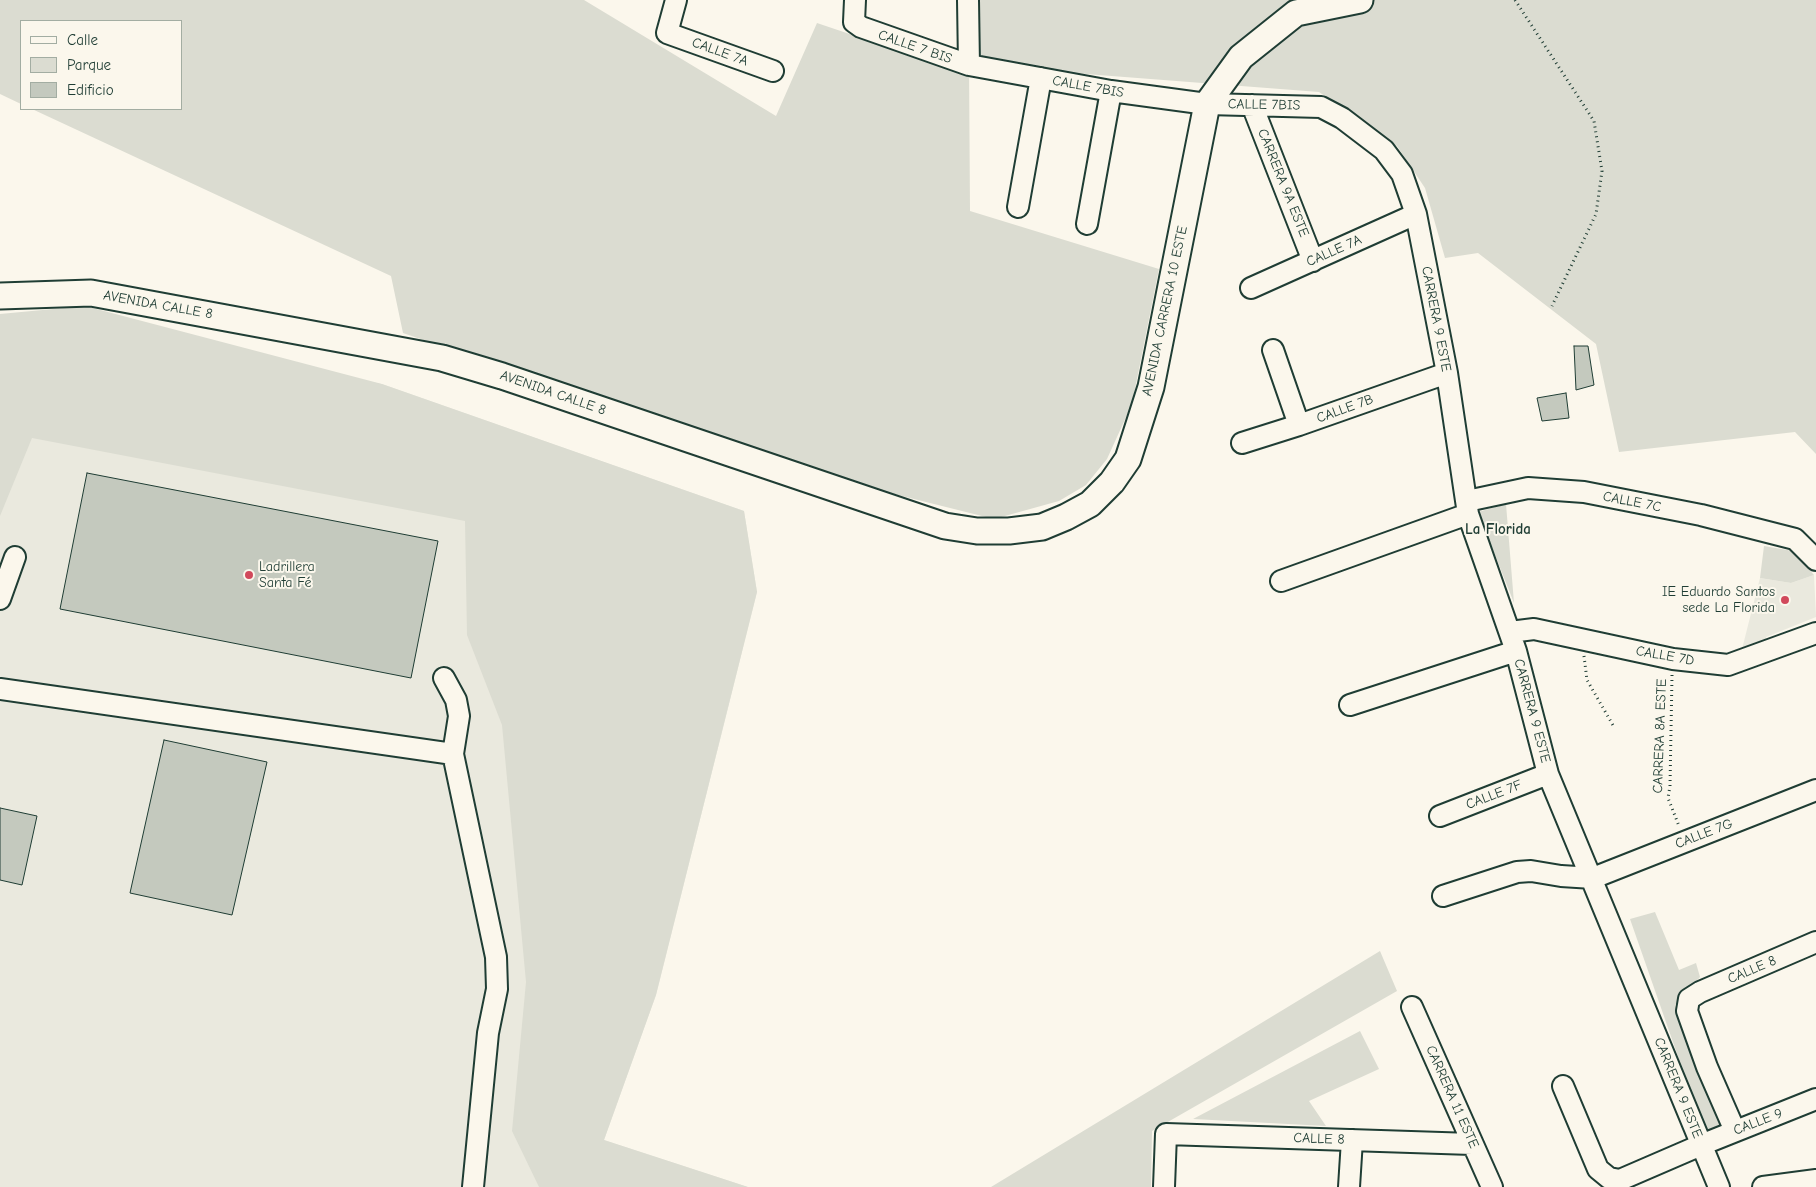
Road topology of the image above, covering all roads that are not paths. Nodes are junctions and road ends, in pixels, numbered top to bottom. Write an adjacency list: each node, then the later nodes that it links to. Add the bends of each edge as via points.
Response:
1 (676, 0): 6 (street, CALLE 7A, via 667,33)
2 (854, 0): 5 (street, CALLE 7 BIS, via 854,22 861,27)
3 (968, 0): 5 (street)
4 (1360, 0): 9 (main road, via 1296,13 1241,57)
5 (969, 65): 7 (street, CALLE 7BIS)
6 (773, 71)
7 (1040, 78): 8 (street, CALLE 7BIS); 12 (street)
8 (1111, 91): 9 (street, CALLE 7BIS); 14 (street)
9 (1207, 104): 10 (street, CALLE 7BIS); 22 (main road, AVENIDA CARRERA 10 ESTE, via 1151,386 1128,459 1112,482)
10 (1252, 105): 11 (street, CALLE 7BIS); 15 (street, CARRERA 9A ESTE)
11 (1321, 107): 13 (street, CARRERA 9 ESTE, via 1342,118 1384,150 1402,174)
12 (1018, 207)
13 (1416, 214): 15 (street, CALLE 7A); 19 (street, CARRERA 9 ESTE)
14 (1087, 224)
15 (1314, 261): 16 (street, CALLE 7A)
16 (1251, 288)
17 (0, 296): 22 (main road, AVENIDA CALLE 8, via 91,293 442,358 945,526 993,531 1042,527)
18 (1273, 350): 20 (street)
19 (1447, 373): 20 (street, CALLE 7B); 23 (street, CARRERA 9 ESTE)
20 (1300, 426): 21 (street, CALLE 7B)
21 (1242, 443)
22 (1090, 504)
23 (1468, 507): 25 (street, CALLE 7C, via 1528,488 1584,492 1701,514 1795,539); 26 (street, CALLE 7C); 28 (street, CARRERA 9 ESTE)
24 (15, 557): 27 (street)
25 (1816, 560)
26 (1281, 581)
27 (0, 599)
28 (1510, 632): 29 (street, CALLE 7D, via 1534,629 1673,659 1728,665); 30 (street, CARRERA 9 ESTE)
29 (1815, 635)
30 (1516, 651): 33 (street); 35 (street, CARRERA 9 ESTE)
31 (444, 678): 34 (street, via 456,700 459,716)
32 (0, 689): 34 (street)
33 (1350, 705)
34 (453, 754): 49 (street, via 496,957 497,989 488,1033)
35 (1548, 774): 37 (street, CALLE 7F); 38 (street, CARRERA 9 ESTE)
36 (1816, 790): 38 (street, CALLE 7G)
37 (1440, 816)
38 (1592, 878): 39 (street, via 1517,872); 47 (street, CARRERA 9 ESTE)
39 (1443, 896)
40 (1816, 942): 44 (street, CALLE 8, via 1689,999 1687,1011)
41 (1412, 1007): 46 (street, CARRERA 11 ESTE)
42 (1563, 1086): 47 (street, CALLE 9, via 1598,1169 1608,1178 1620,1180)
43 (1816, 1099): 44 (street, CALLE 9)
44 (1735, 1130): 47 (street, CALLE 9)
45 (1352, 1140): 46 (street, CALLE 8); 50 (street, CALLE 8, via 1166,1134); 51 (street)
46 (1472, 1144): 52 (street, CARRERA 11 ESTE)
47 (1701, 1145): 53 (street, CARRERA 9 ESTE)
48 (1816, 1180): 54 (street)
49 (472, 1187)
50 (1164, 1187)
51 (1349, 1187)
52 (1492, 1187)
53 (1719, 1187)
54 (1764, 1187)

